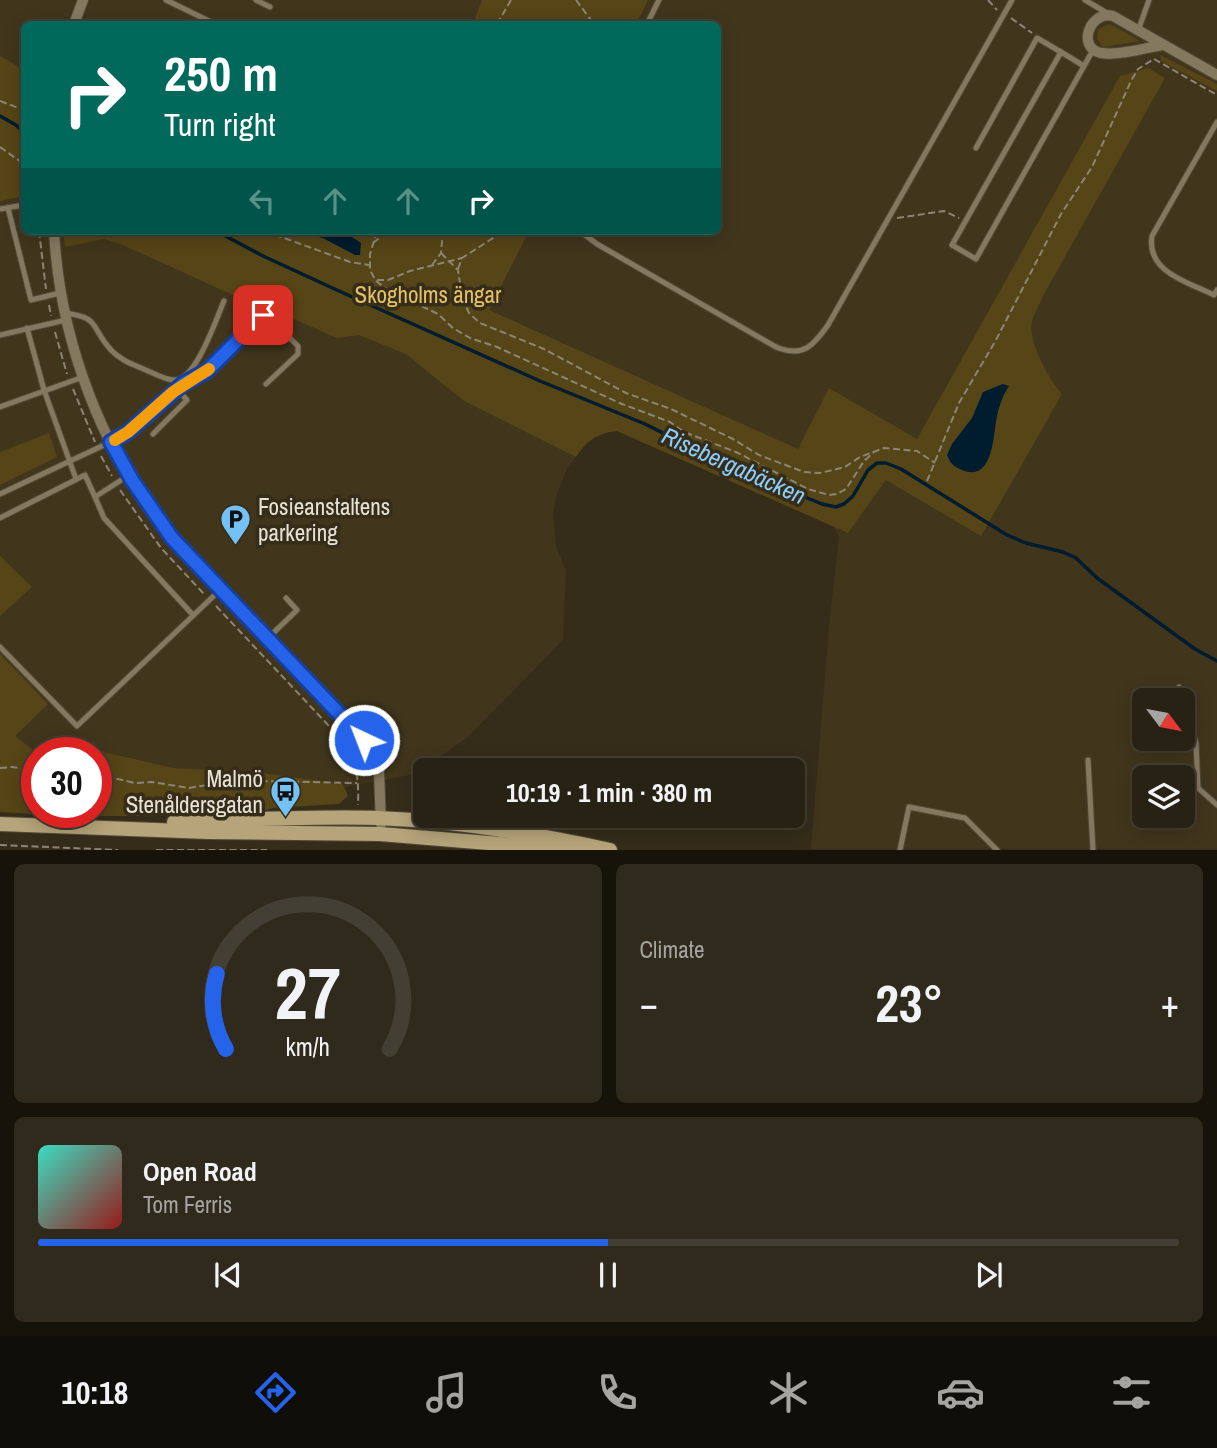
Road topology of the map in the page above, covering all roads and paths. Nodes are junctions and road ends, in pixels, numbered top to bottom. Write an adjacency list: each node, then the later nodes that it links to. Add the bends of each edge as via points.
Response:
1 (83, 0): 14 (street)
2 (166, 0): 15 (lane)
3 (256, 0): 11 (lane)
4 (512, 0): 16 (path)
5 (576, 0): 17 (path)
6 (659, 0): 18 (lane)
7 (988, 0): 12 (path)
8 (1012, 0): 12 (lane)
9 (1085, 0): 13 (lane)
10 (1149, 0): 19 (lane)
11 (270, 7)
12 (1004, 14): 20 (path); 37 (lane)
13 (1113, 16): 19 (street); 22 (street, via 1101,15 1091,25 1087,39)
14 (75, 21)
15 (209, 21)
16 (499, 21)
17 (592, 21)
18 (648, 21)
19 (1138, 31): 21 (street)
20 (1037, 38): 23 (lane); 32 (lane)
21 (1158, 46): 22 (street, via 1104,54); 24 (path); 26 (street)
22 (1093, 50): 25 (lane)
23 (1061, 52): 25 (lane); 38 (lane)
24 (1154, 60): 27 (path); 69 (path, via 1138,69 1131,81 1092,167 1061,214 959,403)
25 (1084, 66): 38 (lane, via 976,259 952,245)
26 (1217, 75)
27 (1217, 95)
28 (0, 101): 29 (path)
29 (21, 109)
30 (1217, 122): 54 (lane, via 1151,244 1161,268 1214,295)
31 (0, 147): 33 (path)
32 (976, 148)
33 (21, 162)
34 (21, 206): 35 (lane)
35 (8, 208): 36 (lane); 55 (lane, via 31,300)
36 (0, 209)
37 (889, 219): 38 (path, via 944,211); 45 (lane, via 828,325 818,339 798,352 776,347)
38 (965, 222)
39 (54, 235): 55 (street)
40 (276, 235): 50 (path)
41 (376, 235): 46 (path)
42 (383, 235): 46 (path)
43 (443, 235): 47 (path)
44 (498, 235): 48 (path)
45 (585, 235)
46 (373, 243): 50 (path)
47 (441, 253): 49 (path); 51 (path)
48 (462, 258): 49 (path); 52 (path)
49 (449, 262): 51 (path); 52 (path)
50 (370, 265): 53 (path)
51 (432, 265): 53 (path)
52 (458, 270): 67 (path, via 462,297 480,323 544,349 626,393 671,409 759,455 804,472 820,473)
53 (376, 280): 67 (path, via 407,301 438,314 470,338 670,422 818,492 829,495 846,489)
54 (1217, 290)
55 (60, 293): 57 (street)
56 (224, 301): 57 (lane, via 195,365 185,377 174,380 126,362 105,344 92,320 83,315)
57 (65, 316): 58 (lane); 60 (street)
58 (27, 328): 59 (lane); 63 (lane)
59 (0, 335)
60 (83, 377): 63 (lane); 66 (street)
61 (266, 384): 62 (lane, via 299,350 267,315 258,318 207,371)
62 (177, 389): 65 (lane, via 187,400); 66 (lane)
63 (44, 390): 64 (lane); 68 (lane)
64 (0, 407)
65 (153, 434)
66 (111, 442): 68 (lane); 70 (street)
67 (874, 452): 69 (path, via 884,448 917,451)
68 (68, 461): 71 (lane); 73 (lane)
69 (935, 463): 72 (path)
70 (129, 475): 74 (lane); 76 (street, via 172,538)
71 (76, 480): 74 (lane, via 85,475); 75 (lane)
72 (927, 481)
73 (0, 494)
74 (94, 497): 78 (lane, via 120,537)
75 (0, 518)
76 (220, 590): 78 (lane); 79 (street)
77 (286, 598): 79 (lane, via 297,610)
78 (193, 615): 80 (lane, via 77,726)
79 (267, 639): 88 (street, via 364,740 379,772)
80 (0, 647)
81 (1179, 687): 87 (lane, via 1196,743 1198,788)
82 (1088, 760): 102 (lane)
83 (0, 768): 84 (path)
84 (21, 768)
85 (112, 778): 86 (path, via 232,789 257,781)
86 (358, 783)
87 (1217, 805)
88 (381, 818): 91 (main road); 93 (street); 99 (main road, via 552,837)
89 (0, 824): 90 (main road)
90 (21, 825)
91 (112, 825)
92 (112, 828): 93 (main road)
93 (380, 834): 98 (main road)
94 (0, 845): 95 (path)
95 (118, 849)
96 (156, 849): 97 (path)
97 (267, 849)
98 (573, 849)
99 (610, 849)
100 (900, 849): 101 (lane, via 909,807 965,818)
101 (997, 849)
102 (1093, 849)

